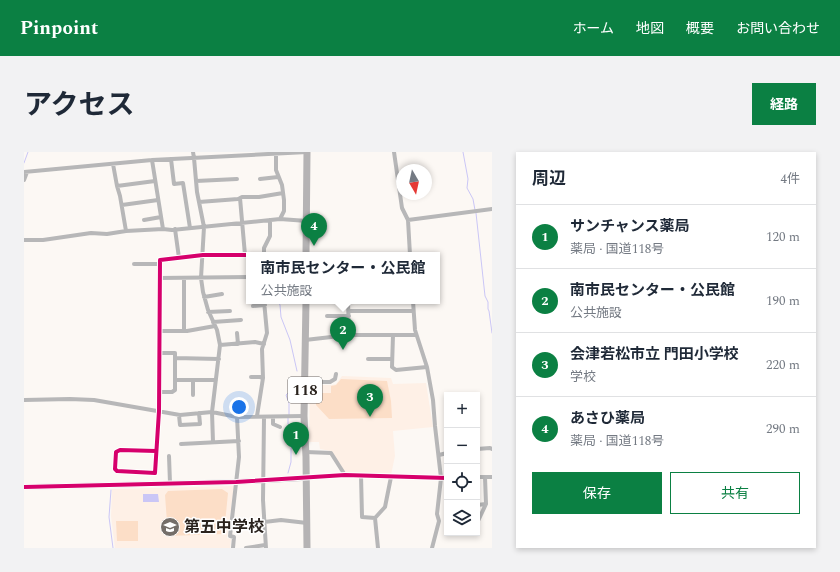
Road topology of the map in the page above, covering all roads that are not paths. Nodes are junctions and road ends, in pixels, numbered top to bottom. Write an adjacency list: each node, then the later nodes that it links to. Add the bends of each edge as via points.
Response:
1 (193, 152): 7 (street)
2 (204, 152): 8 (street)
3 (307, 152): 6 (street); 31 (highway)
4 (394, 152): 30 (street, via 402,208)
5 (224, 154): 6 (street); 8 (street)
6 (276, 154): 13 (street)
7 (194, 158): 8 (street); 9 (street); 18 (street)
8 (204, 158)
9 (171, 159): 10 (street); 34 (street, via 174,184 183,183)
10 (152, 160): 11 (street); 17 (street)
11 (114, 164): 12 (street); 19 (street)
12 (26, 172): 15 (street)
13 (278, 177): 16 (street); 20 (street)
14 (237, 179): 18 (street)
15 (24, 180)
16 (260, 180)
17 (155, 181): 19 (street); 22 (street)
18 (196, 181): 23 (street)
19 (117, 186): 24 (street)
20 (283, 193): 21 (street); 27 (street, via 284,210)
21 (240, 198): 23 (street); 32 (street)
22 (158, 200): 24 (street); 26 (street)
23 (199, 202): 33 (street)
24 (122, 205): 37 (street)
25 (492, 209): 30 (street)
26 (161, 217): 28 (street); 35 (street)
27 (280, 219): 29 (street); 31 (street)
28 (144, 220)
29 (270, 220): 32 (street); 40 (street, via 270,236)
30 (408, 220): 42 (street)
31 (307, 221): 41 (highway)
32 (243, 223): 33 (street); 39 (street)
33 (204, 226): 34 (street); 44 (street)
34 (190, 228): 36 (street)
35 (163, 229): 36 (street); 37 (street)
36 (175, 229): 45 (street)
37 (126, 231): 38 (street)
38 (24, 240)
39 (247, 252)
40 (264, 252)
41 (306, 252)
42 (410, 252)
43 (246, 255): 44 (street)
44 (202, 256): 45 (street); 50 (street)
45 (179, 258): 47 (street, via 160,260)
46 (134, 264): 47 (street)
47 (160, 264): 48 (street)
48 (159, 278): 49 (street); 67 (street)
49 (184, 278): 50 (street); 68 (street)
50 (201, 278): 51 (street); 53 (street)
51 (246, 278)
52 (222, 294): 53 (street)
53 (204, 296): 61 (street)
54 (260, 304): 59 (street)
55 (264, 304): 75 (street, via 267,333)
56 (306, 304): 73 (highway, 118)
57 (348, 304): 63 (street)
58 (413, 304): 60 (street)
59 (253, 306)
60 (413, 311): 63 (street); 72 (street)
61 (208, 312): 62 (street); 66 (street)
62 (230, 312)
63 (349, 313): 64 (street); 70 (street)
64 (327, 316)
65 (241, 320): 66 (street)
66 (214, 324): 68 (street); 76 (street)
67 (159, 331): 68 (street); 77 (street)
68 (184, 331)
69 (237, 333): 74 (street)
70 (349, 335): 71 (street); 73 (street)
71 (393, 335): 72 (street); 81 (street)
72 (416, 335): 82 (street)
73 (305, 340): 89 (highway, 118)
74 (238, 344): 75 (street); 76 (street)
75 (264, 344): 85 (street)
76 (220, 345): 79 (street)
77 (159, 353): 78 (street, via 175,352); 90 (street)
78 (175, 358): 79 (street); 86 (street)
79 (219, 359): 88 (street)
80 (368, 359): 81 (street)
81 (392, 359): 82 (street, via 392,367 396,370)
82 (427, 367): 111 (street)
83 (336, 374): 89 (street, via 335,379 330,382)
84 (252, 377): 85 (street)
85 (263, 378): 97 (street)
86 (175, 380): 87 (street); 90 (street, via 174,391)
87 (193, 380): 88 (street); 91 (street)
88 (216, 380): 94 (street)
89 (305, 382): 98 (highway, 118)
90 (159, 392): 93 (street)
91 (193, 395)
92 (24, 400): 93 (street, via 94,400)
93 (159, 411): 96 (street); 108 (street)
94 (212, 412): 95 (street); 99 (street); 104 (street)
95 (199, 413): 96 (street); 96 (street, via 200,424 180,425)
96 (180, 415)
97 (258, 416): 99 (street); 101 (street)
98 (304, 416): 100 (street); 109 (highway, 118)
99 (237, 417): 103 (street)
100 (273, 417): 101 (street); 102 (street, via 273,424)
101 (264, 418): 121 (street)
102 (280, 427)
103 (239, 441): 104 (street); 122 (street)
104 (213, 442): 105 (street)
105 (181, 444)
106 (480, 449): 107 (street)
107 (492, 449)
108 (156, 451): 108 (street, via 155,473 115,469 116,452 120,450)
109 (306, 452): 113 (street, via 331,453); 119 (highway, 118)
110 (444, 454): 111 (street)
111 (439, 455): 120 (street)
112 (169, 456): 123 (street)
113 (345, 475): 114 (street); 119 (street)
114 (361, 475): 115 (street); 128 (street, via 362,517)
115 (391, 477): 120 (street); 128 (street, via 385,506)
116 (480, 477): 117 (street)
117 (485, 477): 118 (street); 125 (street)
118 (492, 477)
119 (306, 478): 121 (street); 130 (highway, 118)
120 (441, 478): 137 (street, via 437,514 439,521)
121 (263, 480): 122 (street); 129 (street)
122 (236, 482): 123 (street); 133 (street, via 230,536 234,537)
123 (170, 483): 124 (street)
124 (24, 487)
125 (486, 504): 126 (street); 127 (street)
126 (480, 505)
127 (480, 517)
128 (375, 518): 136 (street)
129 (265, 522): 130 (street, via 281,520); 131 (street); 132 (street)
130 (307, 523): 135 (highway, 118)
131 (248, 524)
132 (266, 547): 134 (street)
133 (233, 548)
134 (249, 548)
135 (307, 548)
136 (378, 548)
137 (432, 548)

